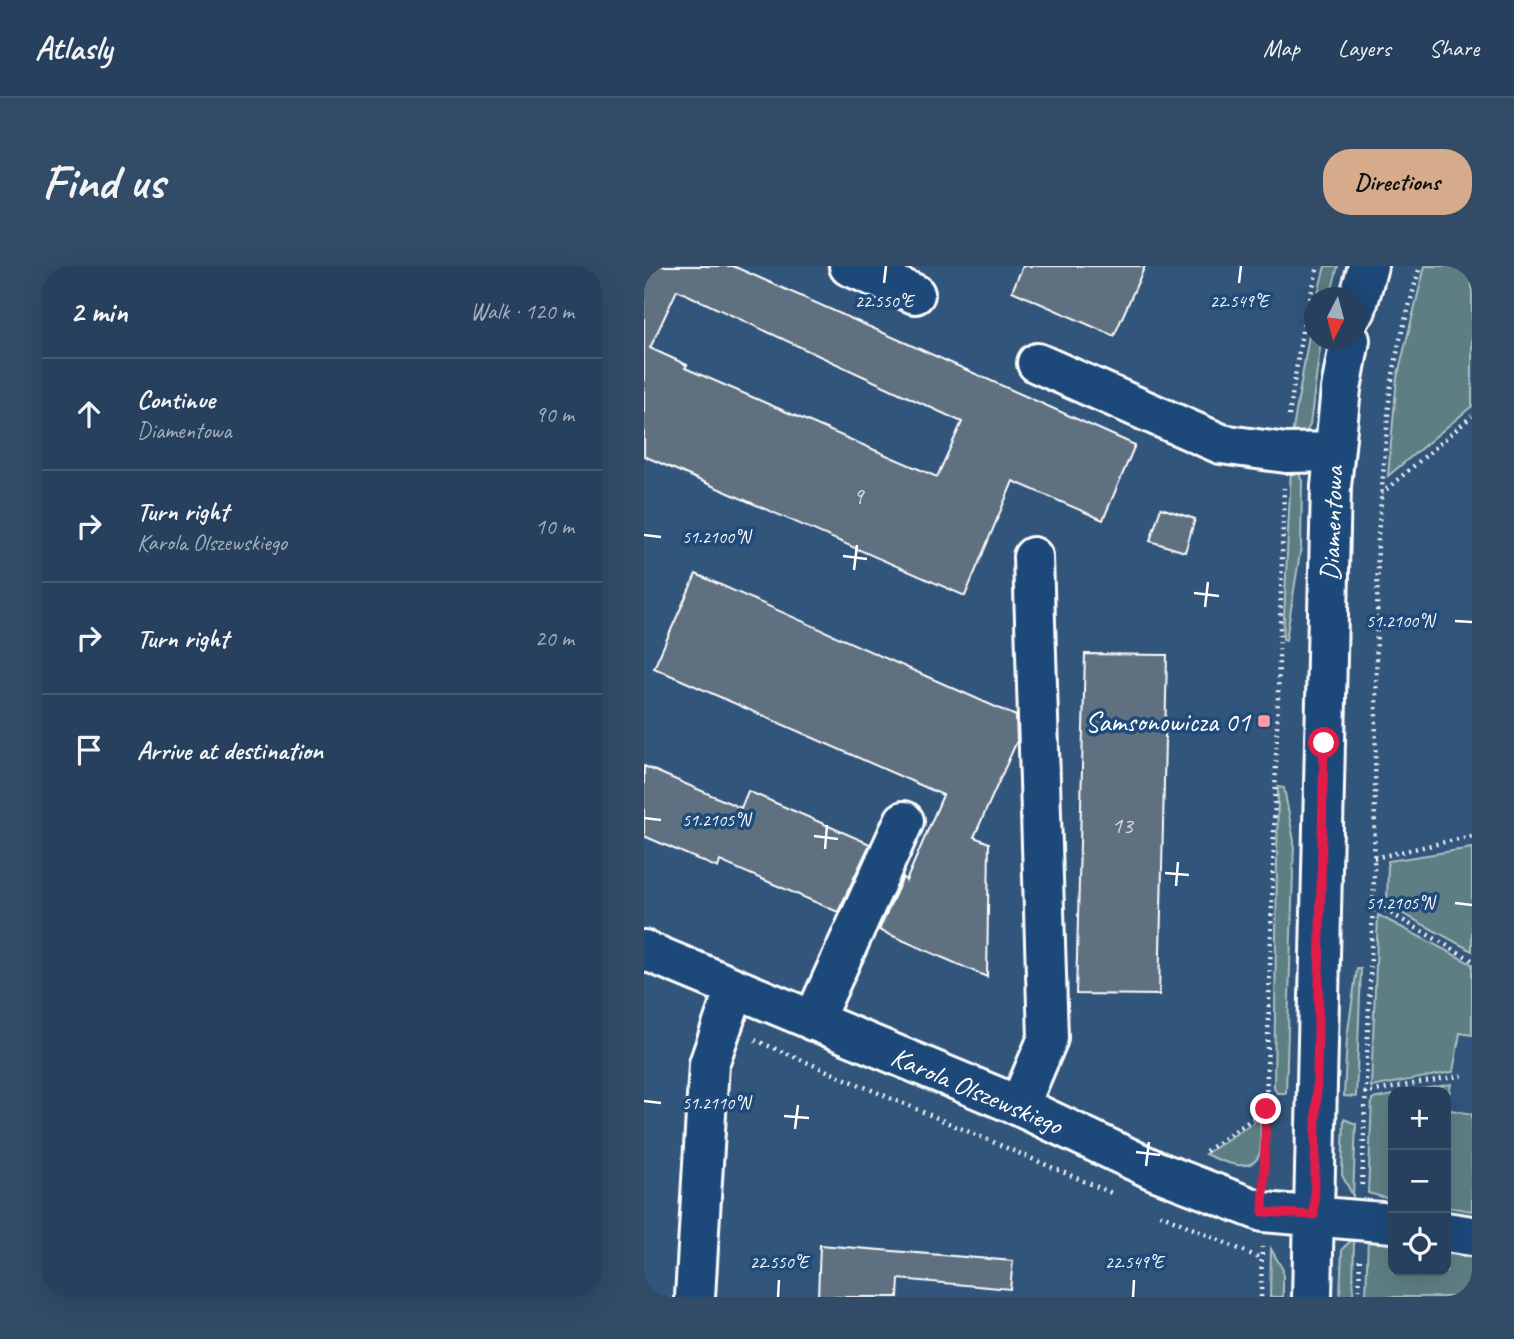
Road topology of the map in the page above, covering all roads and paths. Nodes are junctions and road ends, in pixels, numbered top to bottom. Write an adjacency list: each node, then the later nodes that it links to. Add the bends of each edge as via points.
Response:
1 (849, 266): 6 (street)
2 (1318, 266): 10 (path, via 1302,331)
3 (1368, 266): 5 (street)
4 (1420, 266): 12 (path, via 1390,391)
5 (1362, 287)
6 (915, 294)
7 (1349, 350): 11 (street, Diamentowa)
8 (1037, 363): 10 (street, via 1221,444)
9 (1472, 416): 12 (path)
10 (1286, 453): 11 (street); 26 (path)
11 (1334, 453): 31 (street, Diamentowa)
12 (1381, 494): 16 (path)
13 (1032, 556): 25 (street, via 1048,1038)
14 (904, 821): 21 (street)
15 (1472, 836): 16 (path)
16 (1374, 858): 17 (path)
17 (1373, 903): 19 (path); 24 (path)
18 (644, 950): 20 (street, Karola Olszewskiego)
19 (1472, 960)
20 (735, 989): 21 (street, Karola Olszewskiego); 22 (street)
21 (813, 1021): 25 (street, Karola Olszewskiego)
22 (722, 1025): 28 (path); 36 (street, via 709,1064)
23 (1464, 1075): 24 (path)
24 (1364, 1093): 32 (path)
25 (1019, 1106): 30 (street, Karola Olszewskiego, via 1154,1170)
26 (1266, 1109): 27 (path); 30 (path)
27 (1200, 1155)
28 (1122, 1198)
29 (1147, 1209): 35 (path)
30 (1263, 1212): 31 (street, Karola Olszewskiego); 35 (path)
31 (1314, 1215): 32 (street, Karola Olszewskiego); 38 (street, Diamentowa)
32 (1377, 1221): 39 (path)
33 (1451, 1233): 34 (street)
34 (1472, 1236)
35 (1262, 1259): 37 (path)
36 (695, 1297)
37 (1261, 1297)
38 (1312, 1297)
39 (1359, 1297)

